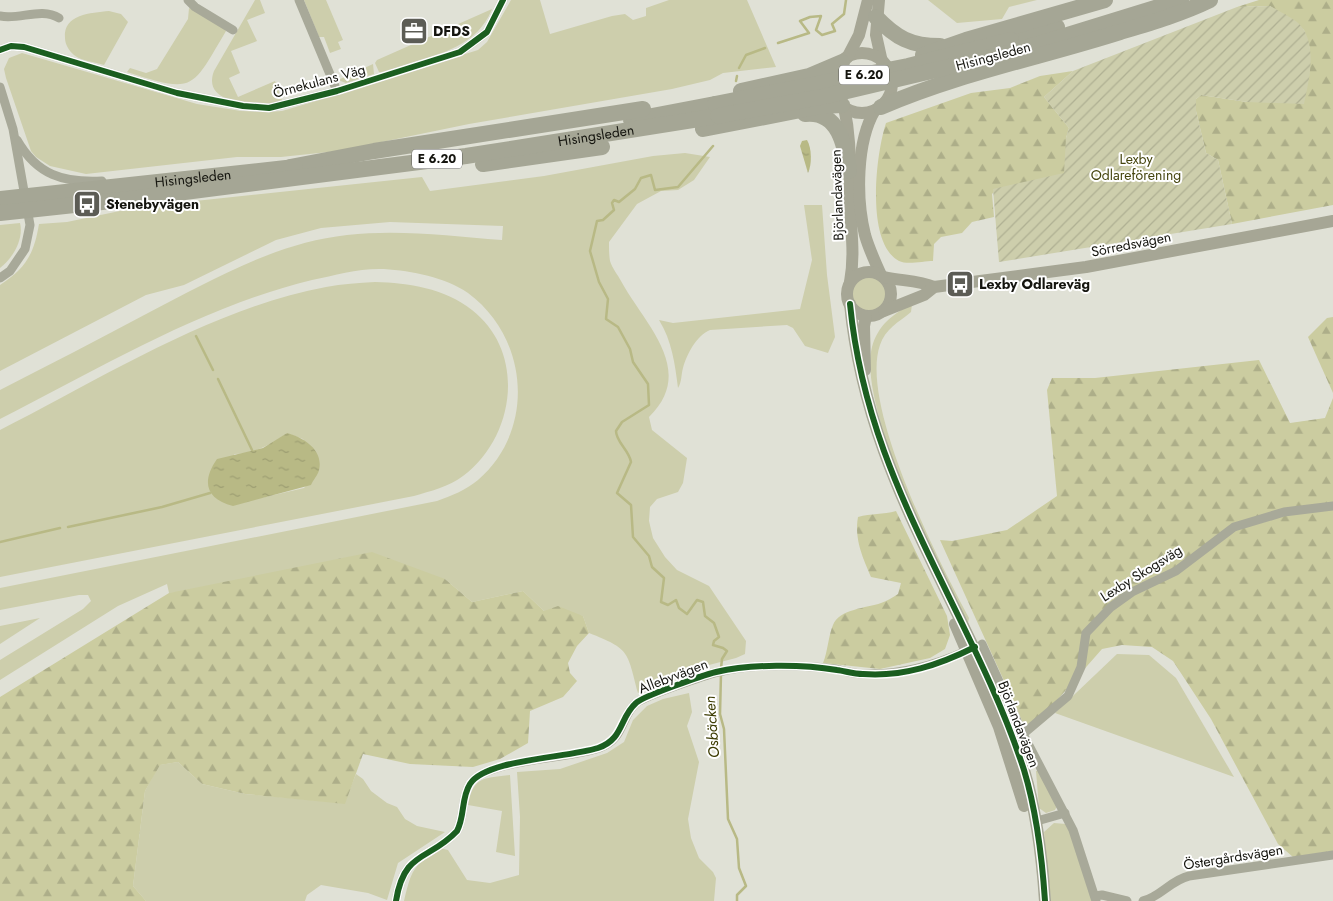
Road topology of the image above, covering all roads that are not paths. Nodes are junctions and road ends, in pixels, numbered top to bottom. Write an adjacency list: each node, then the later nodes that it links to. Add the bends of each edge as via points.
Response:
1 (188, 0): 13 (street)
2 (298, 0): 20 (street, Örnekulans Väg)
3 (504, 0): 20 (street, Örnekulans Väg, via 487,32 460,52)
4 (868, 0): 17 (street, via 859,35)
5 (879, 0): 12 (street)
6 (1148, 0): 9 (highway, Hisingsleden / E 6.20)
7 (1181, 0): 15 (highway, Hisingsleden / E 6.20)
8 (1210, 0): 22 (highway, via 1172,16 1061,51 909,93)
9 (1108, 8): 14 (highway); 15 (highway, Hisingsleden / E 6.20)
10 (0, 16): 11 (street, via 42,13)
11 (59, 18)
12 (876, 18): 14 (highway, via 892,33 913,44); 18 (street, via 876,35)
13 (233, 30)
14 (950, 46): 18 (highway, via 921,56)
15 (1012, 46): 26 (highway, Hisingsleden / E 6.20, bridge, via 581,133 464,146)
16 (0, 50): 20 (street, Örnekulans Väg, via 24,46 177,93 243,106 282,106)
17 (844, 60): 18 (street, via 865,54); 21 (street, via 834,74 832,84 836,98); 26 (highway, via 809,76 748,90 374,151)
18 (883, 63): 22 (street, via 891,76 892,86 889,96)
19 (0, 87): 24 (street)
20 (337, 91)
21 (843, 106): 22 (street, via 860,113); 23 (highway, via 821,106); 25 (street, Björlandavägen, via 851,142)
22 (878, 108): 32 (street, Björlandavägen, via 866,126 863,141 860,201 865,236)
23 (790, 114): 25 (highway, via 817,114 830,120 843,138); 26 (highway, via 522,160 333,179)
24 (14, 135): 27 (street, via 34,164 45,172 76,181 127,179); 29 (street)
25 (849, 171): 34 (street, Björlandavägen, via 854,249)
26 (291, 172): 27 (highway, Hisingsleden / E 6.20); 29 (highway, Hisingsleden / E 6.20, via 130,200)
27 (144, 182): 29 (highway, Hisingsleden / E 6.20)
28 (0, 199): 29 (highway, Hisingsleden / E 6.20)
29 (26, 203): 30 (highway, Hisingsleden / E 6.20); 33 (street, via 30,225 24,249 10,270)
30 (0, 213)
31 (1333, 221): 35 (street, Sörredsvägen, via 1086,268)
32 (882, 276): 34 (street, via 862,273); 35 (street, Sörredsvägen, via 923,282); 37 (street, via 891,292)
33 (0, 278)
34 (850, 282): 36 (street, via 847,292)
35 (934, 288): 37 (street, Sörredsvägen)
36 (850, 304): 38 (street); 39 (street, Björlandavägen, via 858,363)
37 (884, 311): 38 (street)
38 (866, 316): 39 (street, Björlandavägen)
39 (865, 385): 41 (street, Björlandavägen, via 887,459)
40 (1333, 506): 42 (street, Lexby Skogsväg, via 1284,512 1234,527 1176,571 1132,592 1111,607 1086,633 1082,667 1068,696)
41 (974, 647): 42 (street, Björlandavägen, via 1001,686); 44 (street, Björlandavägen, via 1024,771); 47 (street, Allebyvägen, via 928,667 895,673 862,674 831,669 761,666 730,669 639,701 631,708 617,735 603,746 557,758 500,766 477,776 465,795 457,831 409,866)
42 (1023, 734): 43 (street)
43 (1064, 813): 44 (street); 46 (street, via 1081,851)
44 (1032, 822): 48 (street, Björlandavägen, via 1042,850)
45 (1333, 855): 50 (street, Östergårdsvägen, via 1189,876)
46 (1096, 898): 49 (street, via 1102,895)
47 (396, 901)
48 (1045, 901)
49 (1126, 901)
50 (1143, 901)

